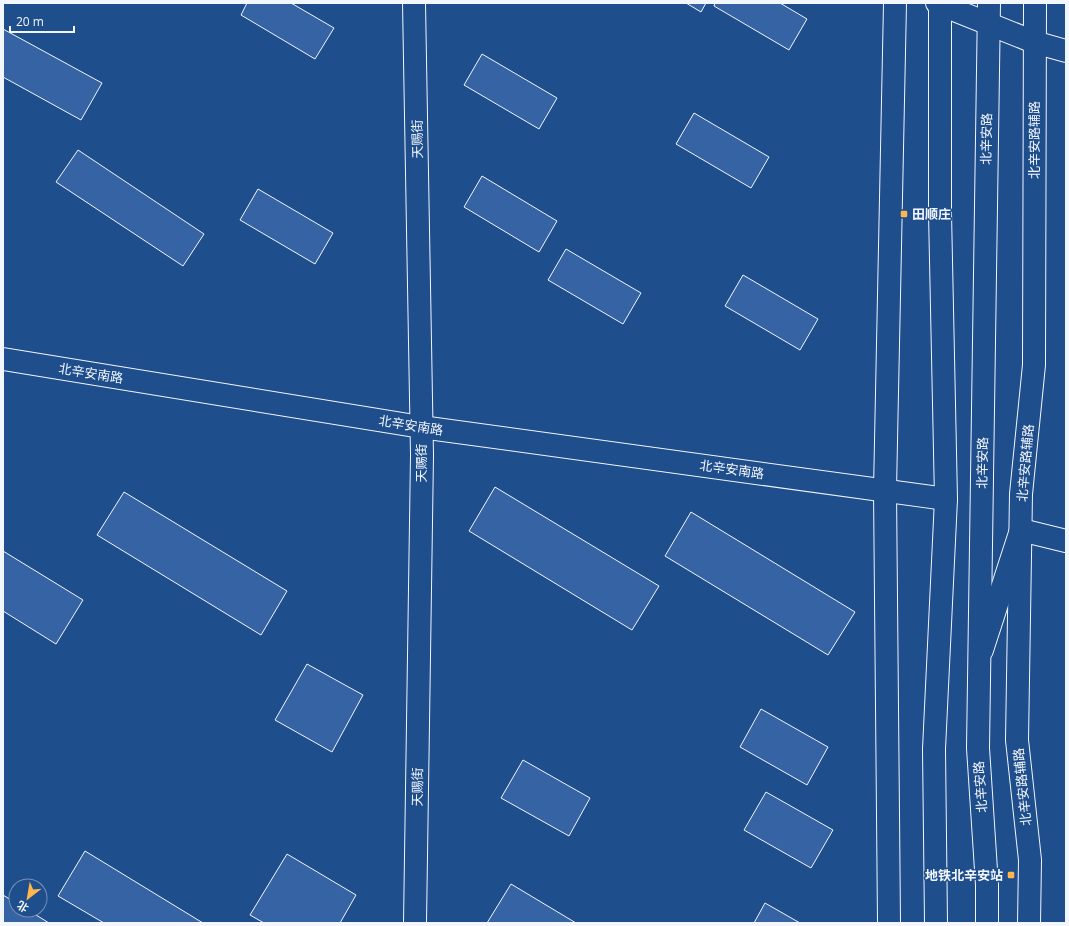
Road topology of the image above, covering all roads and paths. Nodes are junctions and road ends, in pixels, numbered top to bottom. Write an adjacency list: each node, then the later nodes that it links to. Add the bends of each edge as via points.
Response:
1 (414, 3): 10 (street, 天赐街)
2 (895, 3): 11 (street)
3 (939, 3): 6 (street); 12 (street)
4 (989, 3): 6 (street, 北辛安路)
5 (1035, 3): 7 (street, 北辛安路辅路)
6 (988, 25): 7 (street); 15 (street, 北辛安路)
7 (1034, 42): 8 (street); 13 (street, 北辛安路辅路, via 1034,365 1021,494)
8 (1066, 51)
9 (3, 359): 10 (street, 北辛安南路)
10 (421, 427): 11 (street, 北辛安南路); 16 (street, 天赐街)
11 (885, 490): 12 (street, 北辛安南路); 17 (street)
12 (946, 499): 18 (street, via 934,749)
13 (1021, 530): 14 (street); 15 (street); 20 (street, 北辛安路辅路, via 1017,740 1030,860)
14 (1066, 542)
15 (979, 660): 19 (street, 北辛安路, via 978,748)
16 (415, 923)
17 (889, 923)
18 (936, 923)
19 (987, 923)
20 (1029, 923)

